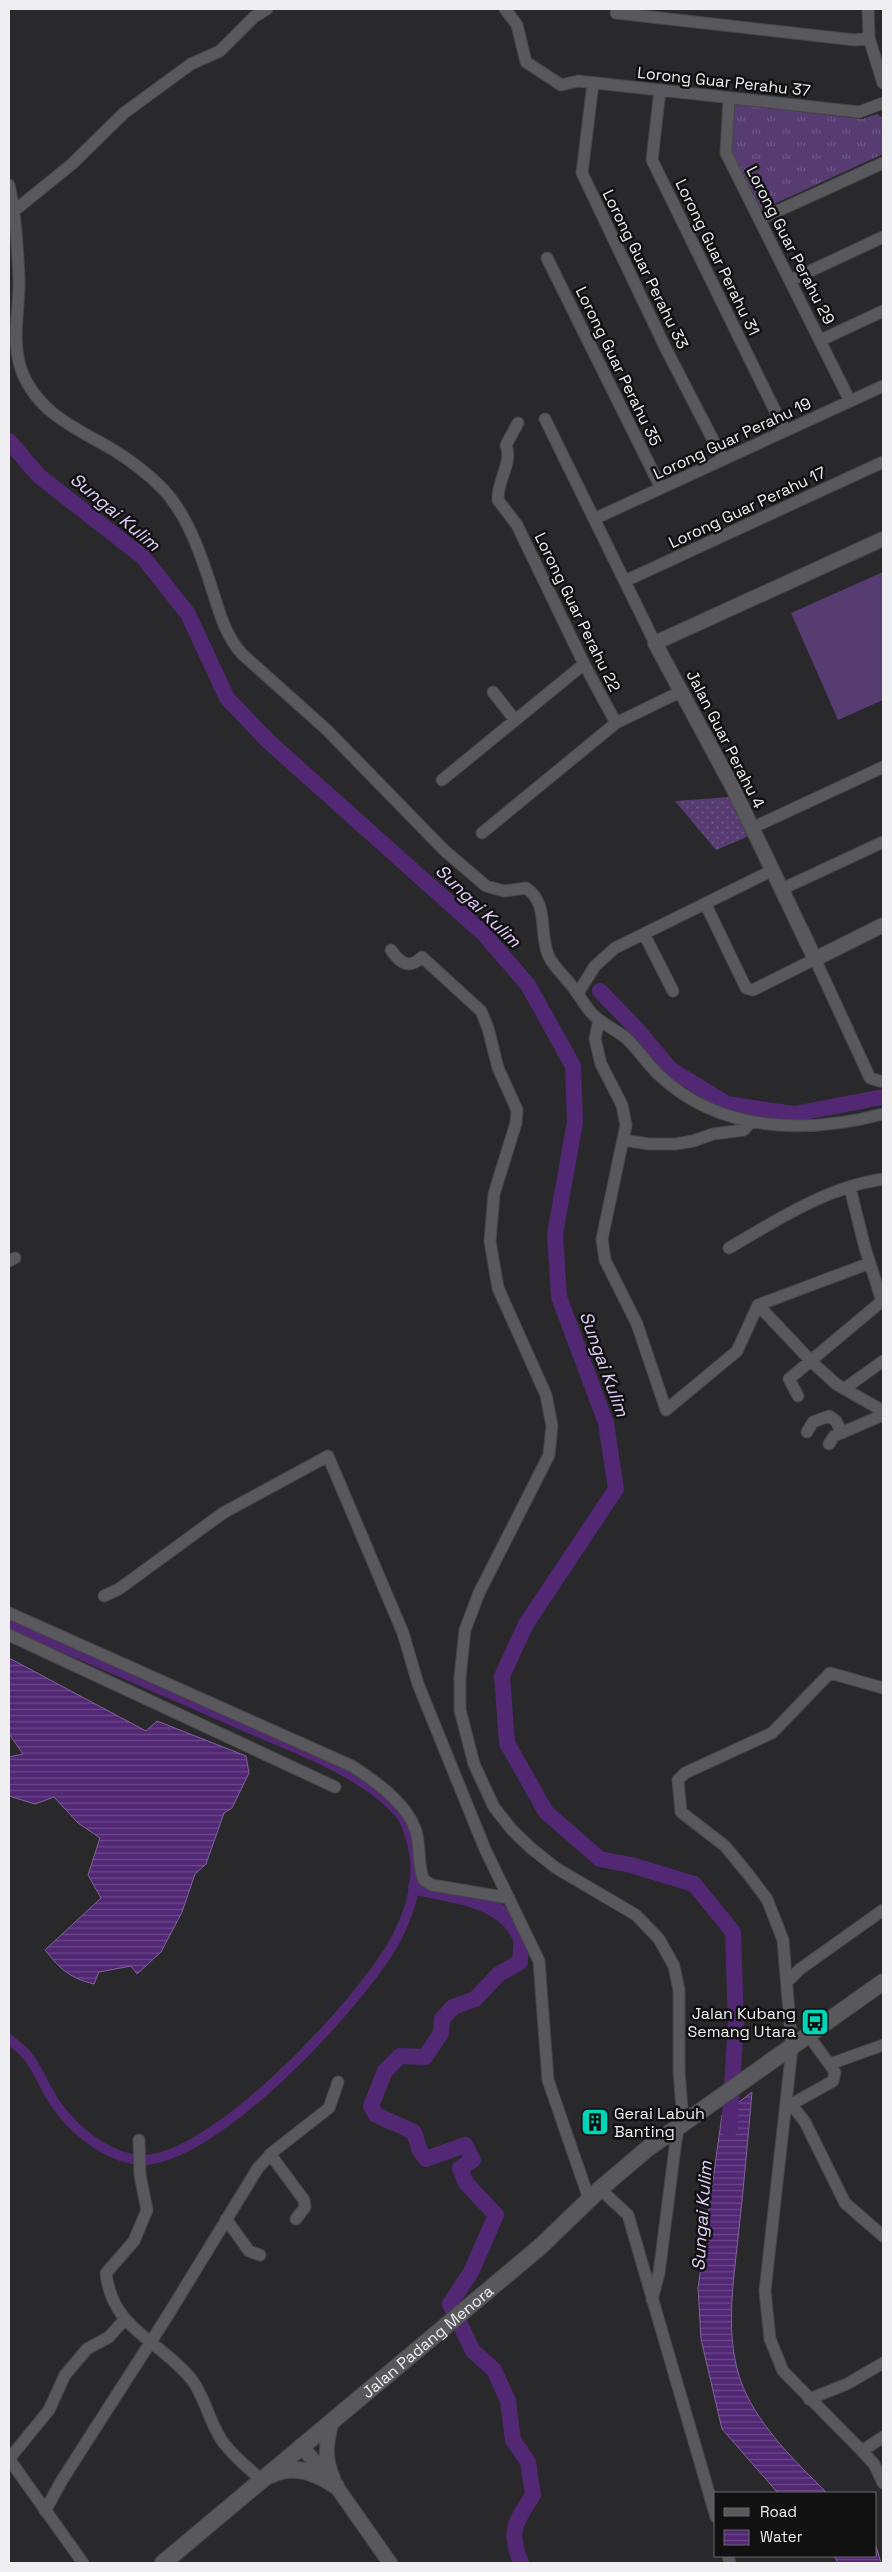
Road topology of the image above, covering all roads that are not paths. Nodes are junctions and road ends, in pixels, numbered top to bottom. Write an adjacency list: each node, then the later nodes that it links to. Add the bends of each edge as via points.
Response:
1 (267, 9): 13 (street, via 254,17 220,51 191,64 124,113 72,164)
2 (504, 9): 6 (street, Lorong Guar Perahu 37, via 517,25 526,62 561,85 578,81)
3 (868, 9): 5 (street)
4 (616, 13): 5 (street, via 855,40)
5 (869, 38): 7 (street)
6 (593, 83): 8 (street, Lorong Guar Perahu 37); 25 (street, Lorong Guar Perahu 33, via 582,173)
7 (883, 83)
8 (660, 90): 9 (street, Lorong Guar Perahu 37); 24 (street, Lorong Guar Perahu 31, via 652,160)
9 (729, 98): 10 (street, Lorong Guar Perahu 37, via 859,112); 14 (street, Lorong Guar Perahu 29, via 726,153)
10 (883, 104)
11 (883, 163): 14 (street)
12 (9, 185): 13 (street)
13 (14, 212): 50 (street, via 19,284 15,338 23,374 36,397 70,428 141,468 163,489 179,509 204,565 225,630 242,654 327,730 445,851 486,886 504,891 526,888 531,891 541,907 549,957)
14 (760, 219): 17 (street, Lorong Guar Perahu 29)
15 (883, 237): 17 (street)
16 (547, 258): 27 (street, Lorong Guar Perahu 35)
17 (791, 280): 19 (street, Lorong Guar Perahu 29)
18 (883, 311): 19 (street)
19 (821, 340): 21 (street, Lorong Guar Perahu 29)
20 (883, 386): 21 (street, Lorong Guar Perahu 19)
21 (850, 401): 24 (street, Lorong Guar Perahu 19)
22 (545, 419): 28 (street, Jalan Guar Perahu 4)
23 (518, 423): 32 (street, Lorong Guar Perahu 22, via 506,445 510,455 498,500 512,515)
24 (785, 431): 25 (street, Lorong Guar Perahu 19)
25 (723, 460): 27 (street, Lorong Guar Perahu 19)
26 (883, 462): 30 (street, Lorong Guar Perahu 17)
27 (661, 488): 28 (street, Lorong Guar Perahu 19)
28 (594, 519): 30 (street, Jalan Guar Perahu 4)
29 (883, 539): 31 (street)
30 (625, 581): 31 (street, Jalan Guar Perahu 4)
31 (655, 643): 33 (street, Jalan Guar Perahu 4)
32 (584, 664): 35 (street); 36 (street, Lorong Guar Perahu 22)
33 (682, 691): 36 (street); 39 (street, Jalan Guar Perahu 4)
34 (493, 692): 35 (street)
35 (515, 720): 38 (street)
36 (616, 723): 40 (street)
37 (883, 767): 39 (street)
38 (442, 780)
39 (752, 828): 42 (street, Jalan Guar Perahu 4)
40 (482, 834)
41 (883, 842): 43 (street)
42 (773, 870): 43 (street, Jalan Guar Perahu 4); 44 (street)
43 (782, 888): 48 (street, Jalan Guar Perahu 4)
44 (706, 905): 46 (street); 48 (street, via 746,988 754,990)
45 (883, 925): 48 (street)
46 (644, 934): 49 (street); 50 (street, via 615,948 595,966)
47 (391, 950): 85 (street, via 399,962 408,965 422,957 481,1011 498,1068 515,1103 518,1117 494,1194 490,1241 498,1288 546,1395 552,1426 549,1455 479,1593 465,1630 460,1710 474,1764 494,1807 532,1850 556,1868 636,1915 659,1939 674,1966 679,1990 678,2070)
48 (815, 959): 52 (street, Jalan Guar Perahu 4, via 870,1078)
49 (673, 991)
50 (578, 993): 51 (street, via 587,1010)
51 (599, 1020): 54 (street, via 627,1039 659,1075 678,1090 729,1117); 55 (street, via 595,1039 602,1064 622,1105 626,1126)
52 (883, 1082)
53 (883, 1114): 54 (street, via 848,1123 809,1127)
54 (751, 1122): 55 (street, via 744,1130 676,1144)
55 (623, 1140): 60 (street, via 602,1239 605,1260 637,1324 666,1410 737,1351)
56 (883, 1179): 57 (street)
57 (850, 1188): 58 (street, via 820,1197); 59 (street)
58 (729, 1248)
59 (870, 1263): 60 (street); 62 (street, via 882,1301)
60 (758, 1305): 62 (street)
61 (883, 1361): 63 (street)
62 (812, 1362): 63 (street); 64 (street, via 788,1379)
63 (844, 1389): 65 (street)
64 (798, 1396)
65 (883, 1411)
66 (883, 1415): 68 (street)
67 (807, 1432): 68 (street, via 813,1422 829,1416 836,1421)
68 (842, 1433): 69 (street, via 834,1436)
69 (829, 1444)
70 (104, 1596): 75 (street, via 119,1590 223,1513 328,1456 403,1634 418,1684 459,1786)
71 (9, 1613): 75 (street, via 352,1766 372,1779 411,1821 416,1831 424,1880 432,1885)
72 (9, 1635): 74 (street)
73 (883, 1688): 77 (street, via 830,1673 772,1733 685,1772 678,1780 681,1812 725,1846 767,1899 783,1940)
74 (335, 1787)
75 (509, 1898): 88 (street, via 539,1961 548,2080)
76 (883, 1910): 77 (street)
77 (788, 1981): 81 (street)
78 (883, 1982): 79 (main road, Jalan Padang Menora)
79 (809, 2036): 81 (main road, Jalan Padang Menora); 82 (street)
80 (883, 2045): 82 (street)
81 (792, 2048): 84 (street); 85 (main road, Jalan Padang Menora)
82 (830, 2064): 84 (street, via 835,2072 833,2081)
83 (338, 2082): 87 (street, via 329,2108)
84 (789, 2102): 91 (street, via 805,2122 844,2203); 97 (street, via 764,2291 770,2339 783,2371)
85 (684, 2124): 88 (main road, Jalan Padang Menora, via 647,2149); 93 (street)
86 (140, 2140): 94 (street, via 138,2159 147,2210 134,2241 106,2273 113,2303)
87 (270, 2154): 89 (street); 90 (street, via 304,2200 305,2207)
88 (594, 2194): 93 (street, via 628,2215); 98 (main road, Jalan Padang Menora, via 541,2246)
89 (226, 2219): 92 (street, via 249,2251); 95 (street)
90 (296, 2219)
91 (883, 2236)
92 (260, 2255)
93 (652, 2300): 107 (street)
94 (124, 2320): 95 (street); 102 (street, via 109,2336 87,2349 65,2375 49,2410)
95 (151, 2342): 103 (street, via 177,2362 194,2382 221,2440); 106 (street)
96 (883, 2362): 97 (street, via 847,2384)
97 (809, 2399): 101 (street)
98 (332, 2421): 100 (main road, Jalan Padang Menora); 105 (street, via 325,2442 327,2465)
99 (883, 2437): 101 (street)
100 (301, 2446): 103 (main road, Jalan Padang Menora); 105 (street)
101 (862, 2451): 104 (street, via 874,2464)
102 (9, 2459): 106 (street)
103 (261, 2480): 105 (main road, via 279,2471 300,2470 319,2475); 109 (main road, Jalan Padang Menora)
104 (883, 2484)
105 (336, 2486): 110 (street)
106 (45, 2510): 108 (street)
107 (714, 2510)
108 (83, 2563)
109 (163, 2563)
110 (390, 2563)

